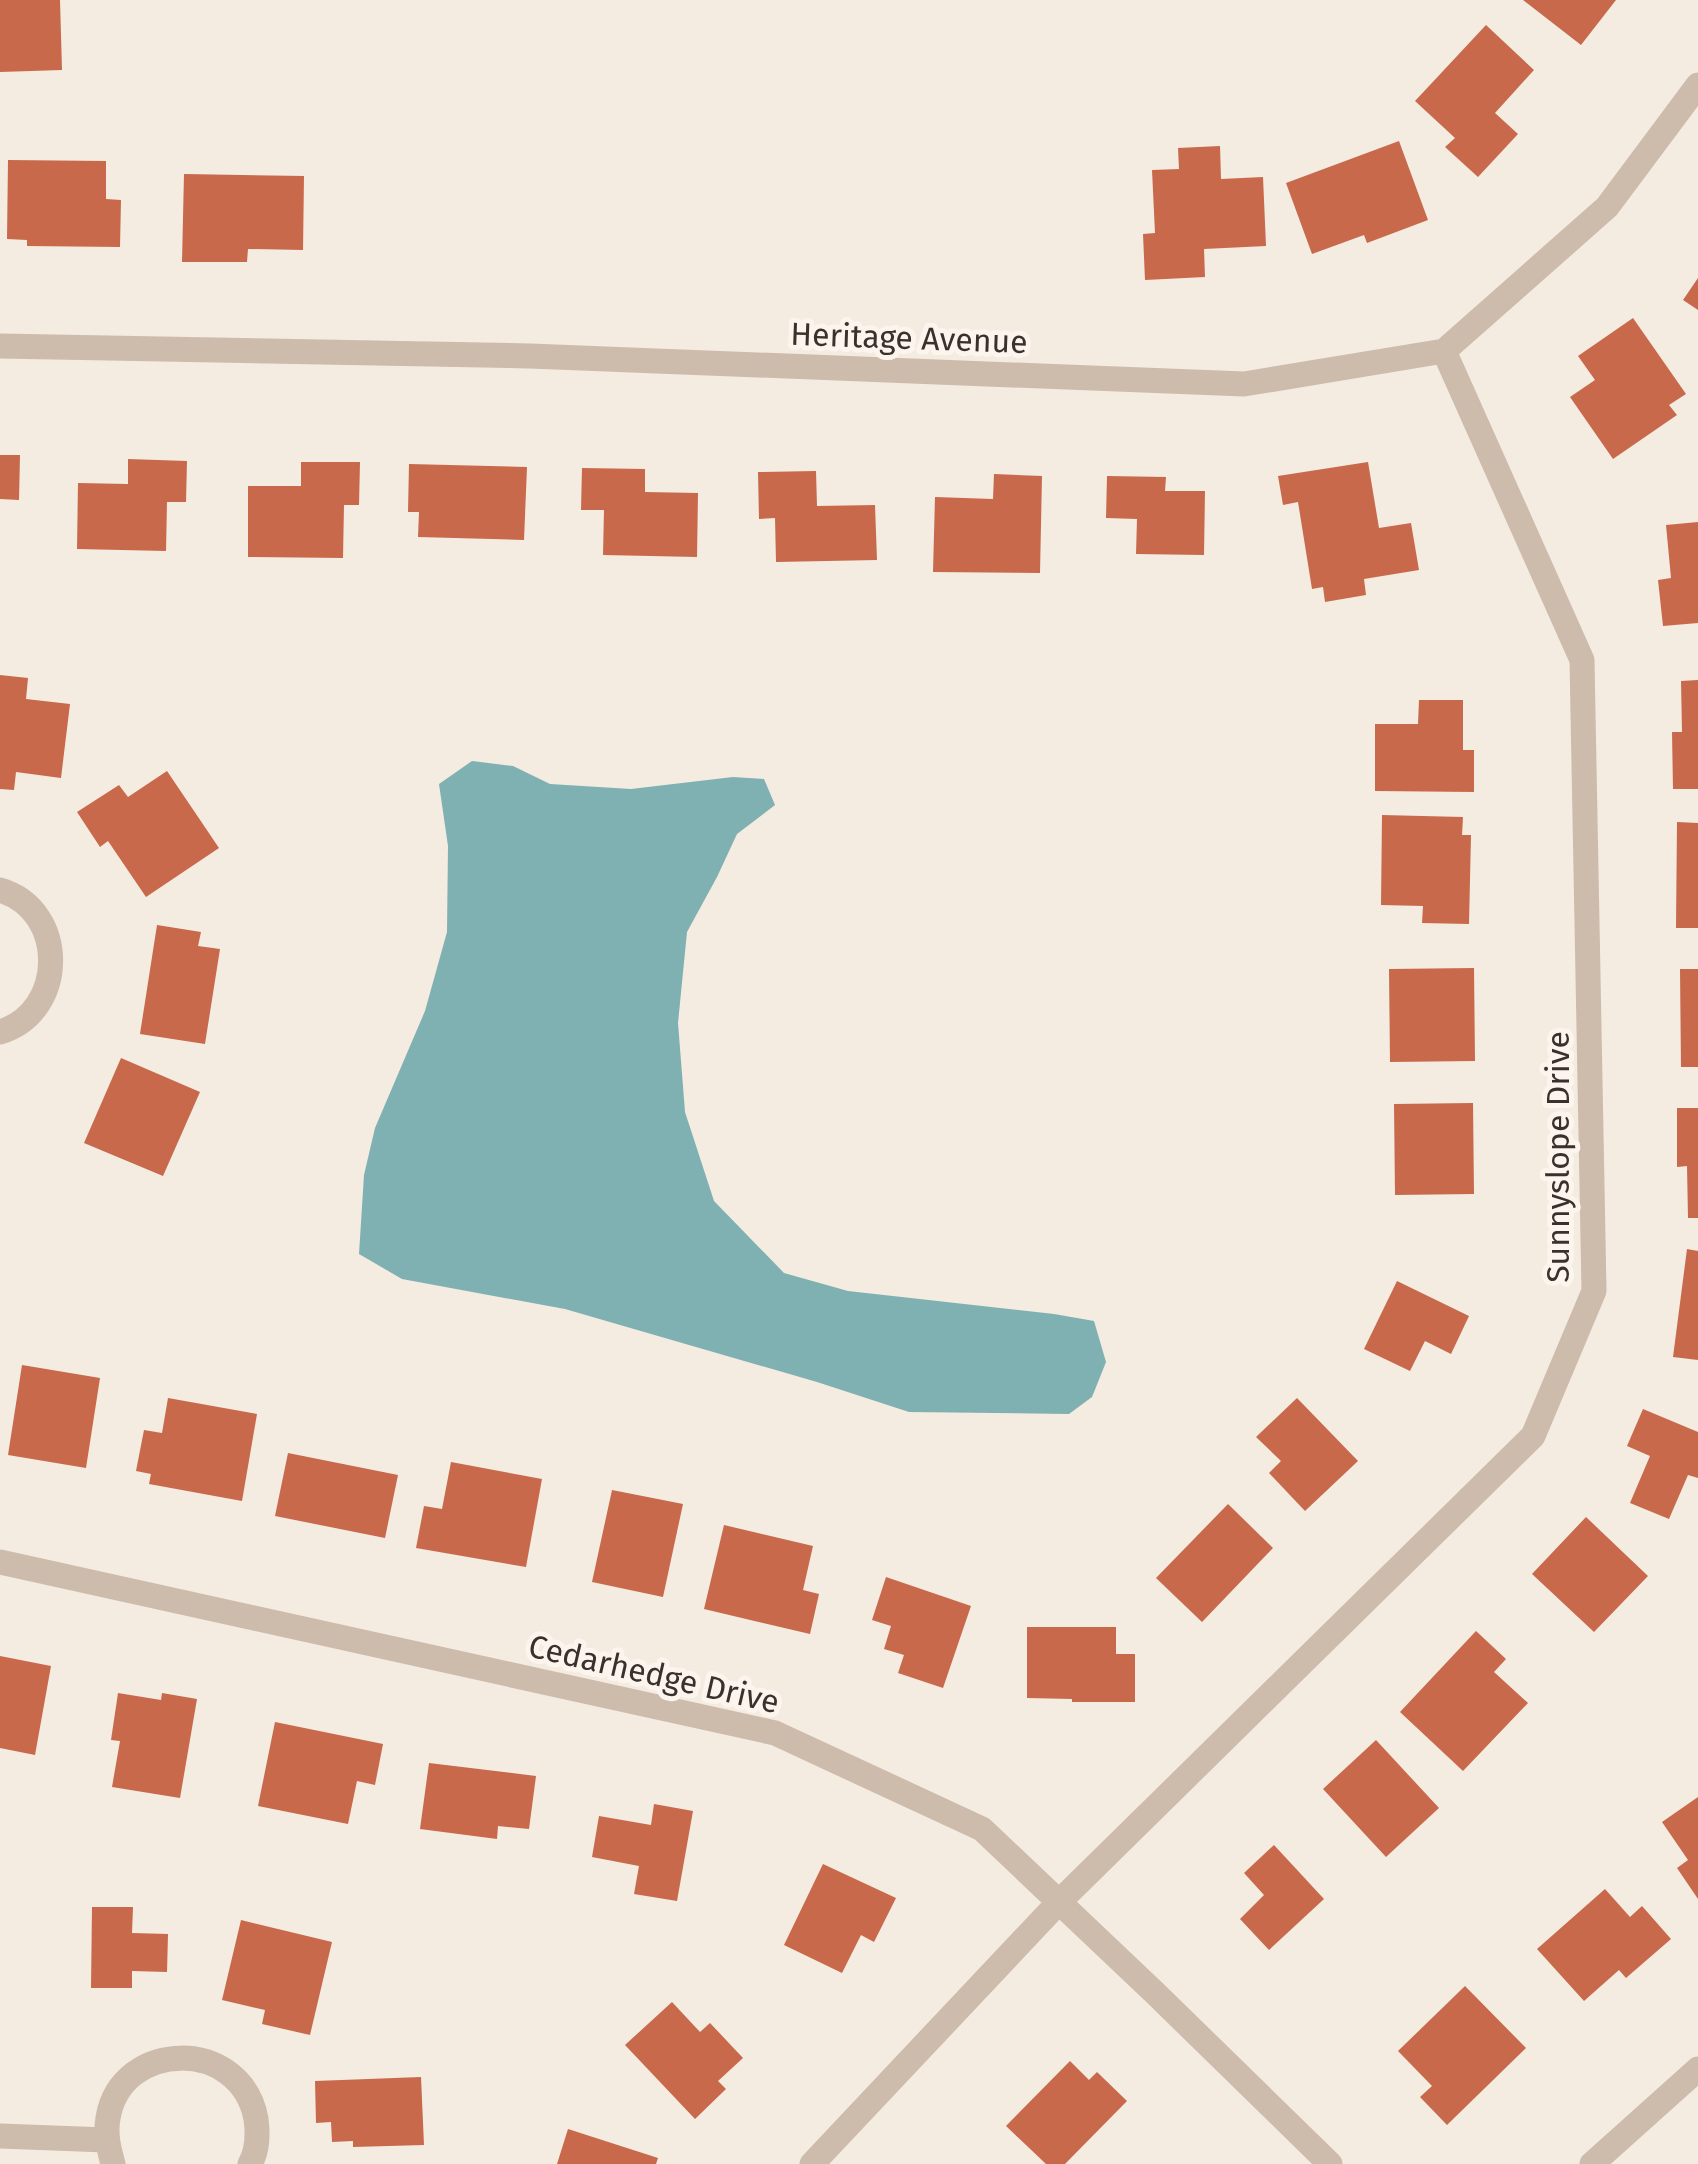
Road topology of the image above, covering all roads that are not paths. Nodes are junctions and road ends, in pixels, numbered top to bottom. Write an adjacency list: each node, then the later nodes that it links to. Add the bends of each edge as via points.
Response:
1 (1698, 85): 3 (street, via 1607,208)
2 (0, 346): 3 (street, Heritage Avenue, via 530,356 1244,384)
3 (1444, 351): 7 (street, Sunnyslope Drive, via 1582,660 1594,1291 1533,1436)
4 (0, 890): 5 (street, via 29,906 44,926 52,972 30,1016)
5 (0, 1032)
6 (0, 1562): 7 (street, Cedarhedge Drive, via 775,1733 982,1829)
7 (1059, 1902): 12 (street, Sunnyslope Drive); 13 (street, Cedarhedge Drive)
8 (1698, 2070): 14 (street)
9 (0, 2136): 10 (street)
10 (110, 2152): 11 (street, via 108,2116 133,2075 154,2062 202,2060 242,2086 254,2107 258,2132)
11 (250, 2164)
12 (812, 2164)
13 (1330, 2164)
14 (1592, 2164)

